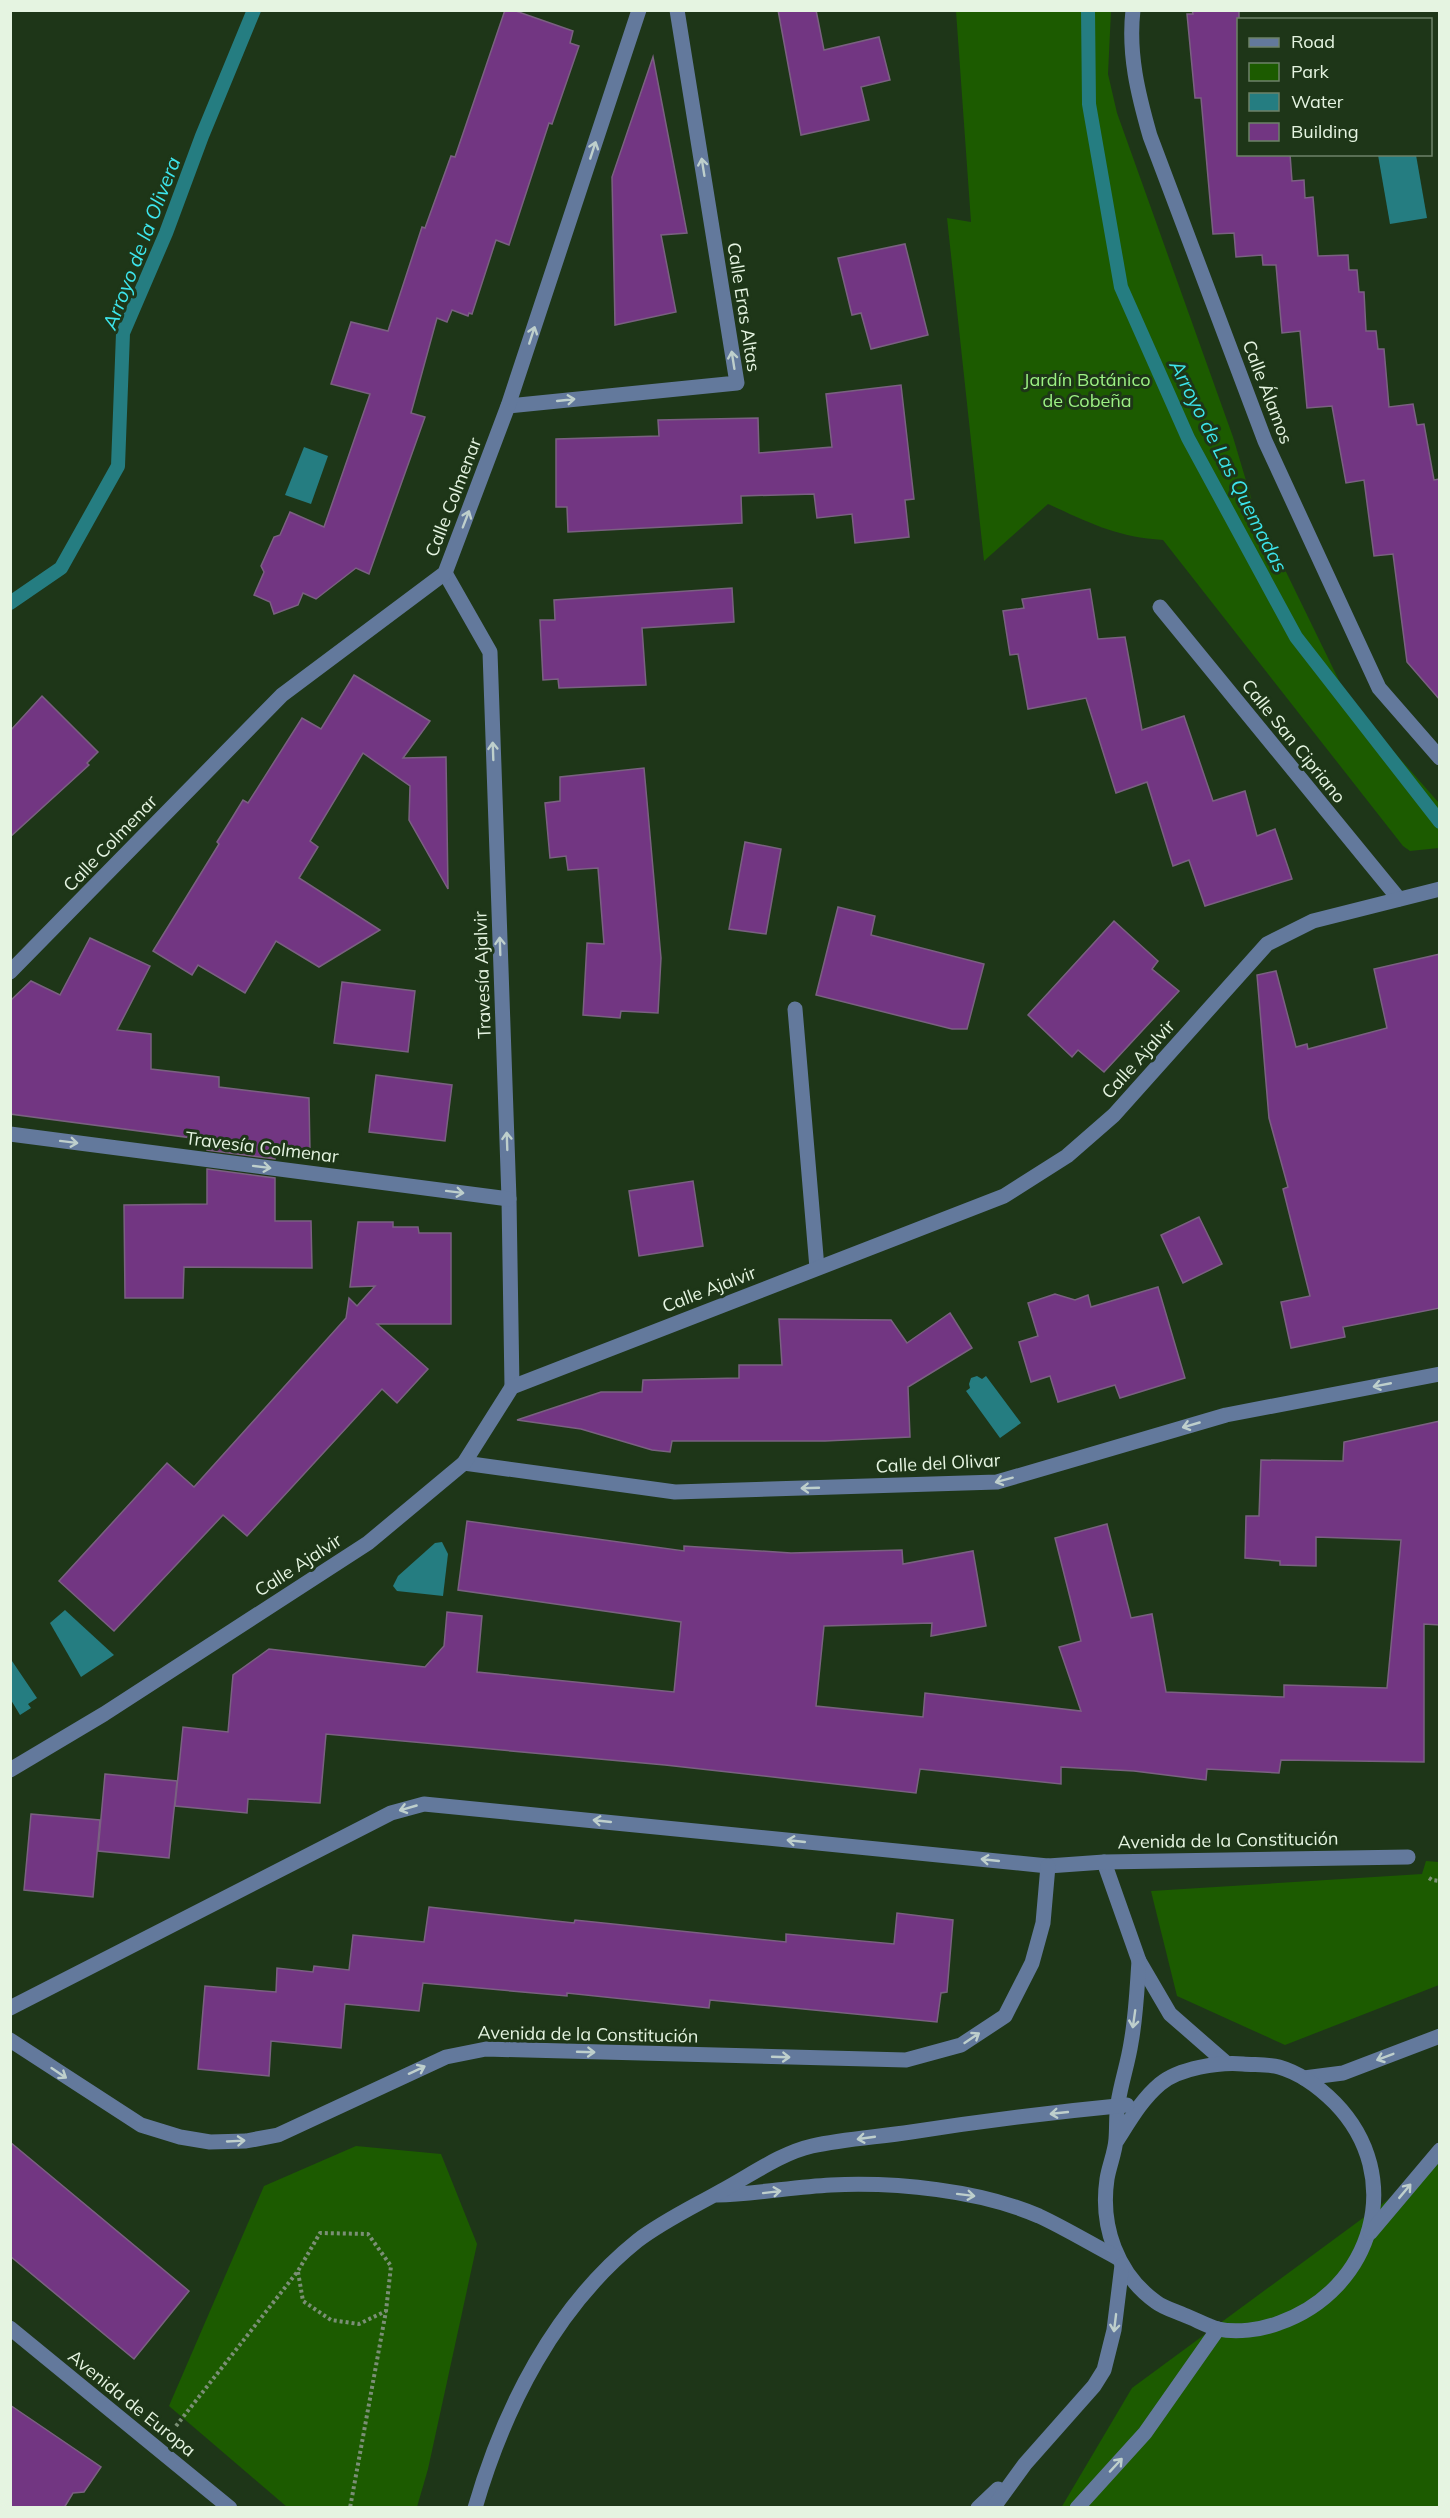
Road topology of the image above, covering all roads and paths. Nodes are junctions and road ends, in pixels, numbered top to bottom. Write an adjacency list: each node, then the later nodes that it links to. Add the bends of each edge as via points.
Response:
1 (639, 10): 4 (street, Calle Colmenar, one-way to 1)
2 (677, 10): 4 (street, Calle Eras Altas, one-way to 2, via 737,383)
3 (1133, 10): 7 (street, Calle Álamos, via 1136,87 1150,136 1265,441 1379,688)
4 (508, 406): 5 (street, Calle Colmenar, one-way to 4)
5 (445, 573): 10 (street, Calle Colmenar, via 282,695); 13 (street, Travesía Ajalvir, one-way to 5, via 490,652)
6 (1160, 607): 9 (street, Calle San Cipriano)
7 (1440, 758)
8 (1440, 890): 9 (street, Calle Ajalvir)
9 (1399, 899): 14 (street, Calle Ajalvir, via 1313,921 1267,944 1114,1115 1067,1156 1004,1196)
10 (10, 972)
11 (795, 1010): 14 (street)
12 (10, 1134): 13 (street, Travesía Colmenar, one-way to 13)
13 (509, 1199): 16 (street, Travesía Ajalvir)
14 (817, 1268): 16 (street, Calle Ajalvir)
15 (1440, 1374): 17 (street, Calle del Olivar, one-way to 17, via 1226,1415 997,1482 675,1492)
16 (512, 1387): 17 (street, Calle Ajalvir)
17 (464, 1463): 18 (street, Calle Ajalvir, via 368,1543 123,1702)
18 (10, 1770)
19 (1408, 1857): 20 (street, Avenida de la Constitución)
20 (1104, 1862): 21 (street, Avenida de la Constitución); 22 (street)
21 (1048, 1866): 23 (street, Avenida de la Constitución, one-way to 23, via 423,1804 391,1813); 25 (street, Avenida de la Constitución, one-way to 21, via 141,2125 210,2142 278,2135 446,2057 486,2049 906,2060 961,2045 1005,2016 1032,1963 1043,1923)
22 (1139, 1961): 26 (street, via 1170,2014); 29 (street, one-way to 29, via 1131,2044)
23 (10, 2008)
24 (1440, 2036): 27 (street, one-way to 27, via 1343,2073)
25 (10, 2040)
26 (1225, 2062): 27 (street, via 1278,2067); 28 (street, via 1162,2082)
27 (1304, 2078): 33 (street, via 1348,2116 1360,2136 1372,2173)
28 (1142, 2104): 29 (street); 30 (street)
29 (1117, 2106): 30 (street); 32 (street, one-way to 32, via 811,2146 778,2159)
30 (1116, 2142): 34 (street, via 1107,2180 1106,2218)
31 (1440, 2150): 33 (street, one-way to 31)
32 (714, 2195): 34 (street, one-way to 34, via 830,2185 886,2185 976,2196 1038,2216); 43 (street, via 638,2240 591,2284 550,2337 519,2394)
33 (1370, 2233): 38 (street, via 1346,2275 1326,2298 1297,2317 1268,2327)
34 (1119, 2261): 38 (street, via 1157,2303); 40 (street, one-way to 40, via 1114,2330 1104,2370)
35 (298, 2271): 36 (path, via 303,2301 331,2320 359,2324); 36 (path, via 320,2233 368,2234 391,2266); 39 (path)
36 (386, 2311): 42 (path)
37 (10, 2328): 39 (street, Avenida de Europa)
38 (1218, 2329): 46 (street, one-way to 38, via 1145,2433)
39 (159, 2448): 41 (street, Avenida de Europa)
40 (1025, 2464): 44 (street); 45 (street)
41 (230, 2508)
42 (350, 2508)
43 (475, 2508)
44 (978, 2508)
45 (993, 2508)
46 (1077, 2508)

